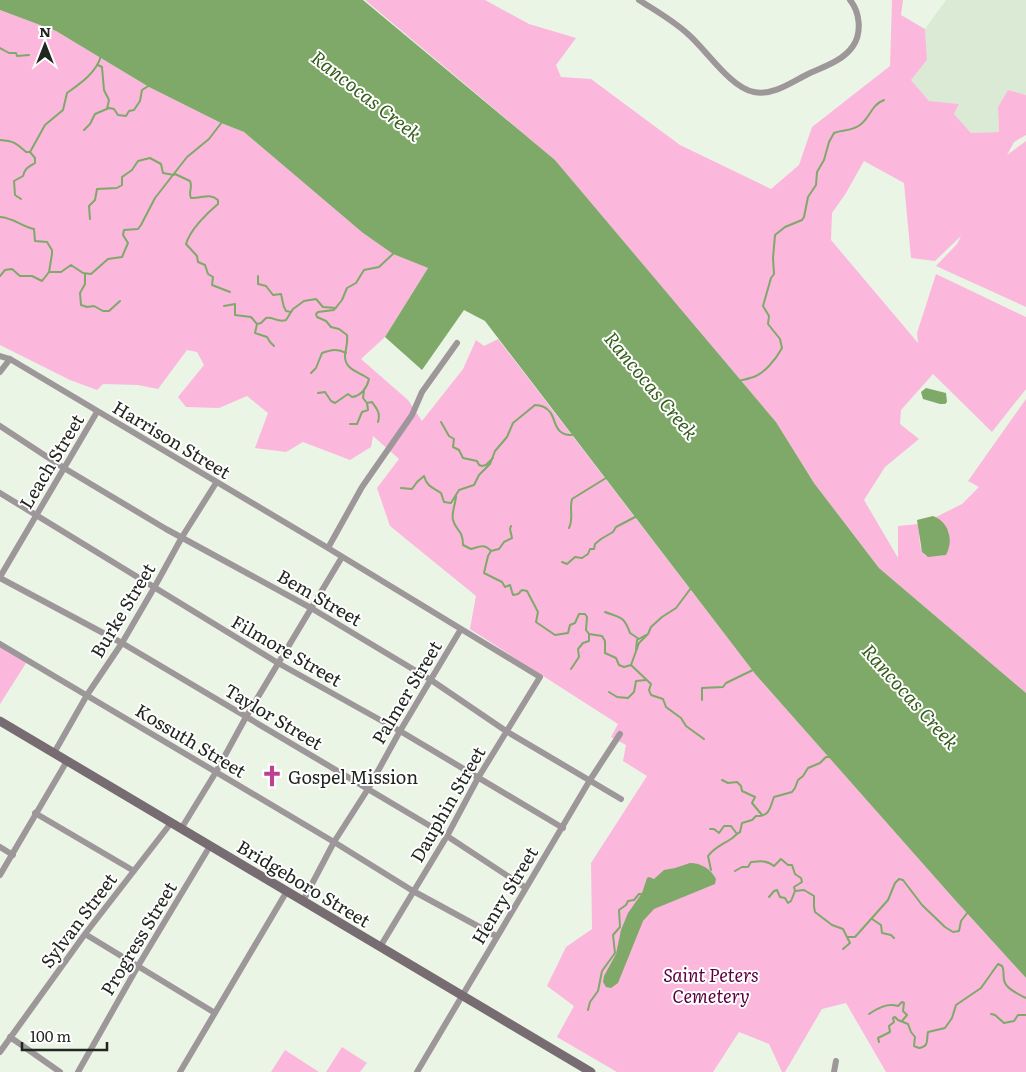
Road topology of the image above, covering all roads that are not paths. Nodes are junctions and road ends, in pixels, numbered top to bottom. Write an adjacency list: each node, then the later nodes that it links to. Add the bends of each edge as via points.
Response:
1 (639, 0): 2 (street, via 688,35 733,82 756,93 779,88 848,52 857,39 859,28)
2 (850, 0)
3 (457, 343): 14 (street, via 422,392 412,416 362,487)
4 (0, 356): 5 (street, Harrison Street)
5 (10, 358): 6 (street); 7 (street, Harrison Street)
6 (0, 372)
7 (97, 412): 9 (street, Leach Street); 10 (street, Harrison Street)
8 (0, 426): 9 (street, Bem Street)
9 (64, 468): 12 (street, Leach Street); 13 (street, Bem Street)
10 (216, 482): 13 (street, Burke Street); 14 (street, Harrison Street)
11 (0, 493): 12 (street, Filmore Street)
12 (36, 514): 16 (street, Leach Street); 17 (street, Filmore Street)
13 (182, 537): 17 (street, Burke Street); 18 (street, Bem Street)
14 (328, 548): 15 (street, Harrison Street)
15 (342, 556): 18 (street); 19 (street, Harrison Street)
16 (0, 577): 20 (street, Taylor Street)
17 (154, 588): 20 (street, Burke Street); 22 (street, Filmore Street)
18 (311, 608): 22 (street); 24 (street, Bem Street)
19 (461, 629): 23 (street, Harrison Street); 24 (street, Palmer Street)
20 (122, 643): 25 (street, Burke Street); 26 (street, Taylor Street)
21 (0, 644): 25 (street, Kossuth Street)
22 (278, 663): 26 (street); 28 (street, Filmore Street)
23 (540, 677): 29 (street, Dauphin Street)
24 (431, 680): 28 (street, Palmer Street); 29 (street, Bem Street)
25 (87, 695): 31 (street, Burke Street); 33 (street, Kossuth Street)
26 (246, 717): 33 (street); 36 (street, Taylor Street)
27 (0, 721): 31 (main road, Bridgeboro Street)
28 (400, 731): 34 (street, Filmore Street); 36 (street, Palmer Street)
29 (506, 731): 34 (street, Dauphin Street); 35 (street, Bem Street)
30 (620, 734): 35 (street, Henry Street)
31 (54, 753): 32 (main road, Bridgeboro Street)
32 (67, 761): 38 (street); 39 (main road, Bridgeboro Street)
33 (216, 772): 41 (street); 43 (street, Kossuth Street)
34 (478, 778): 40 (street, Filmore Street); 42 (street, Dauphin Street)
35 (590, 780): 37 (street, Bem Street); 40 (street, Henry Street)
36 (368, 789): 42 (street, Taylor Street); 43 (street, Palmer Street)
37 (622, 800)
38 (35, 813): 46 (street); 47 (street)
39 (171, 823): 41 (main road, Bridgeboro Street); 47 (street, Sylvan Street)
40 (563, 828): 49 (street, Henry Street)
41 (181, 829): 44 (main road, Bridgeboro Street)
42 (447, 836): 49 (street, Taylor Street); 51 (street, Dauphin Street)
43 (334, 842): 51 (street, Kossuth Street); 52 (street, Palmer Street)
44 (210, 846): 50 (main road, Bridgeboro Street); 56 (street, Progress Street)
45 (0, 847): 46 (street)
46 (12, 855): 48 (street)
47 (134, 872): 53 (street, Sylvan Street)
48 (0, 875)
49 (526, 888): 54 (street, Henry Street)
50 (287, 891): 52 (main road, Bridgeboro Street); 58 (street)
51 (413, 891): 54 (street, Kossuth Street); 55 (street, Dauphin Street)
52 (303, 901): 55 (main road, Bridgeboro Street)
53 (86, 934): 56 (street); 59 (street, Sylvan Street)
54 (496, 936): 57 (street, Henry Street)
55 (380, 947): 57 (main road, Bridgeboro Street)
56 (138, 966): 58 (street); 63 (street, Progress Street)
57 (462, 996): 65 (street, Henry Street); 66 (main road, Bridgeboro Street)
58 (215, 1013): 64 (street)
59 (10, 1037): 60 (street, Sylvan Street); 62 (street)
60 (0, 1052)
61 (836, 1062): 67 (street)
62 (60, 1072)
63 (78, 1072)
64 (180, 1072)
65 (417, 1072)
66 (591, 1072)
67 (834, 1072)

